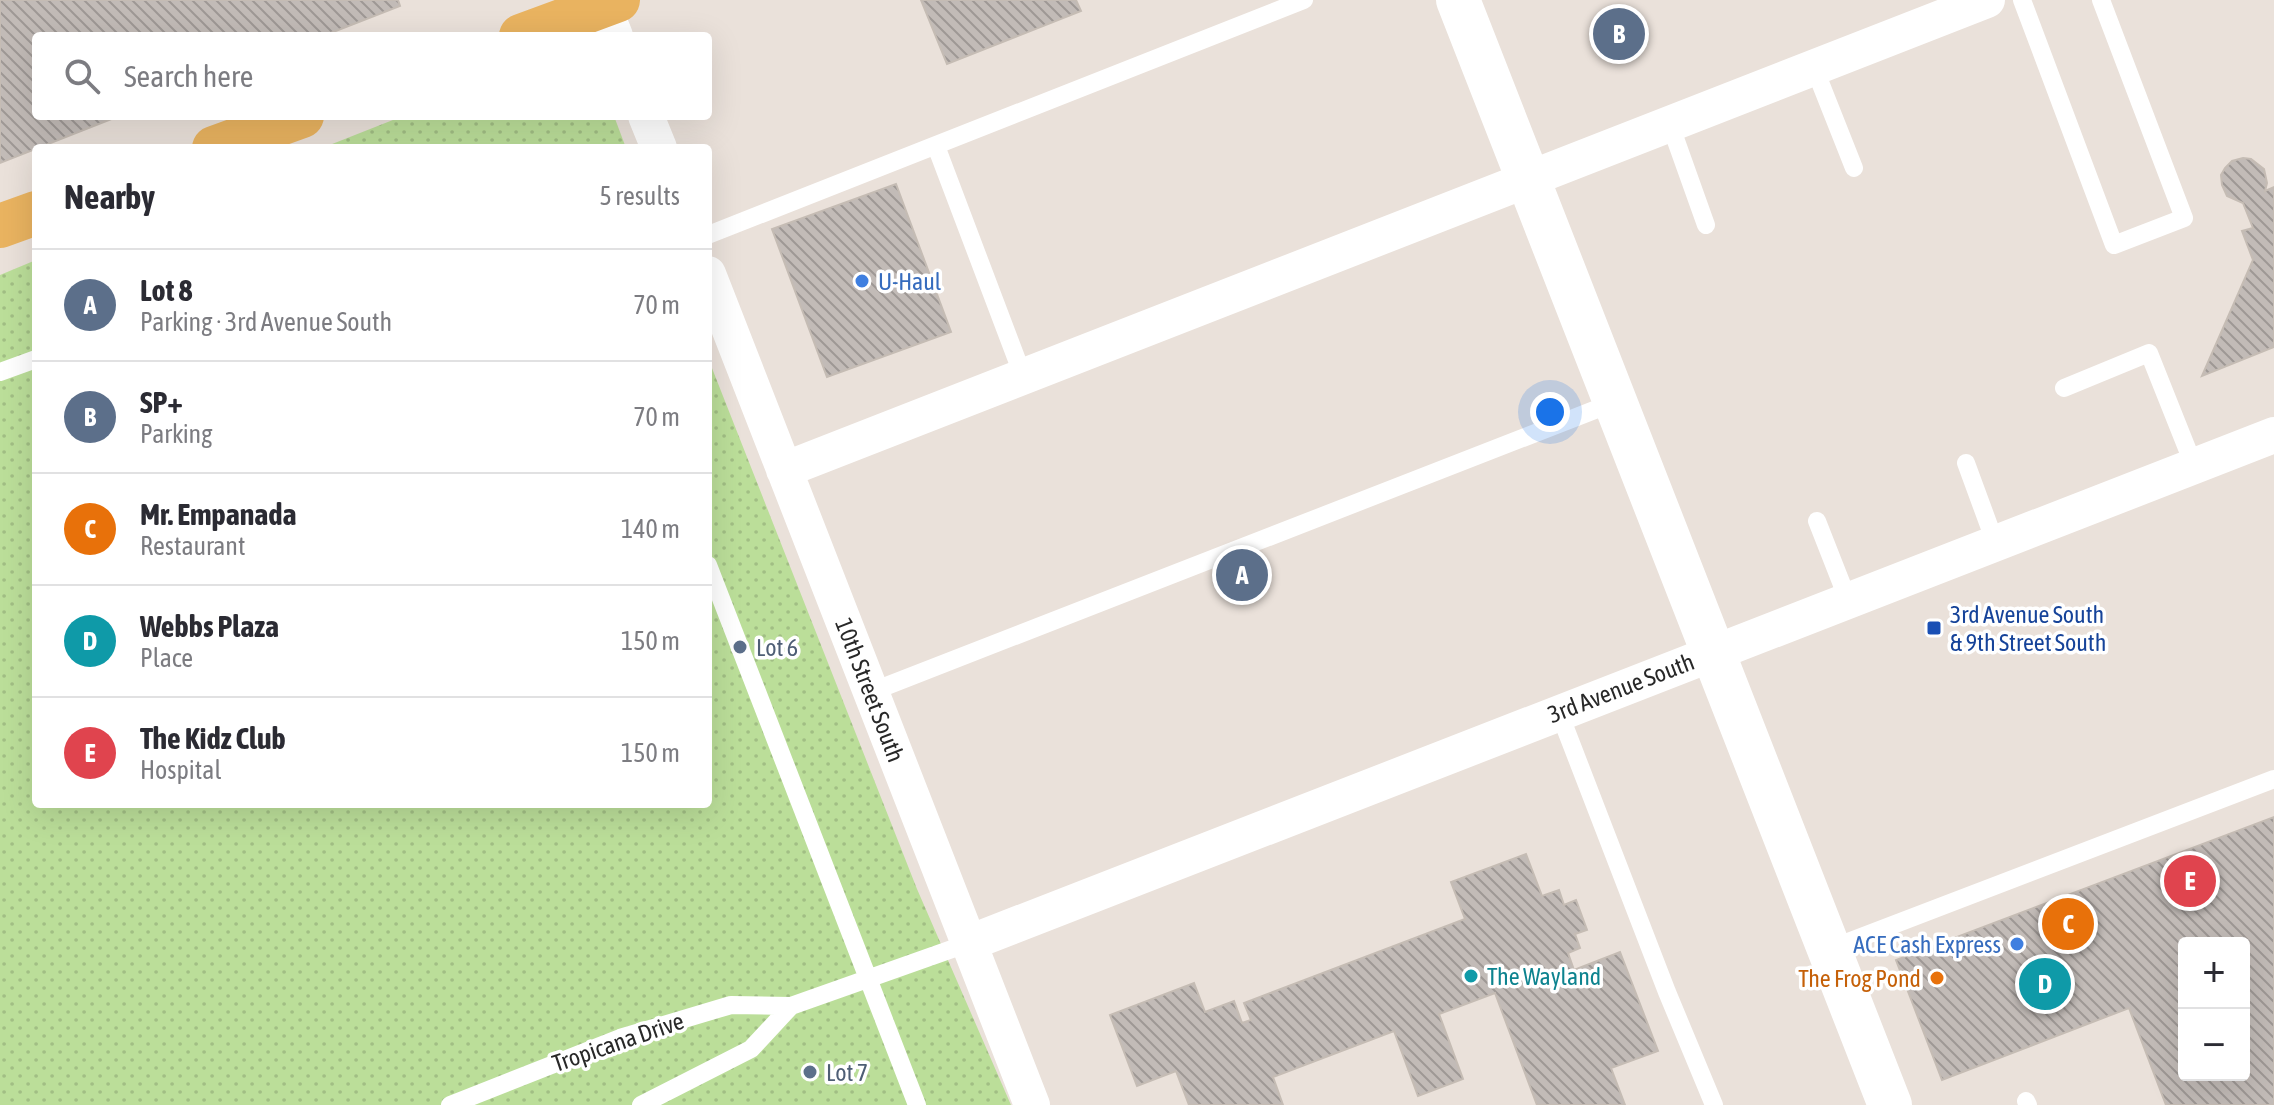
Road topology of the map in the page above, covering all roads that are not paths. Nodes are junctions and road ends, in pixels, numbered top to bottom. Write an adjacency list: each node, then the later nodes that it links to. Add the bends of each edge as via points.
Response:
1 (1304, 0): 14 (lane)
2 (1458, 0): 16 (main road)
3 (1987, 0): 8 (street)
4 (2022, 0): 5 (lane, via 2114,245 2184,218)
5 (2101, 0)
6 (612, 14): 7 (main road)
7 (538, 32)
8 (1814, 67): 11 (street); 15 (lane)
9 (291, 120): 12 (main road)
10 (648, 120): 13 (street)
11 (1670, 124): 16 (street); 18 (lane)
12 (225, 144)
13 (657, 144)
14 (936, 146): 20 (lane); 24 (lane)
15 (1854, 168)
16 (1528, 179): 24 (street); 26 (main road)
17 (32, 214): 19 (main road)
18 (1706, 225)
19 (0, 226)
20 (712, 233)
21 (712, 284): 30 (street, 10th Street South)
22 (32, 360): 23 (lane)
23 (0, 372)
24 (1023, 376): 30 (street)
25 (2064, 388): 29 (lane, via 2149,353)
26 (1615, 402): 35 (main road); 36 (lane)
27 (2274, 435): 29 (street, 3rd Avenue South)
28 (1966, 463): 32 (lane)
29 (2194, 466): 32 (street, 3rd Avenue South)
30 (784, 470): 36 (street, 10th Street South)
31 (1817, 521): 34 (lane)
32 (1995, 542): 34 (street, 3rd Avenue South)
33 (712, 575): 41 (lane)
34 (1848, 600): 35 (street, 3rd Avenue South)
35 (1713, 652): 37 (street, 3rd Avenue South); 40 (main road)
36 (871, 692): 39 (street, 10th Street South)
37 (1559, 712): 39 (street, 3rd Avenue South); 47 (lane)
38 (2274, 779): 40 (lane)
39 (969, 943): 41 (lane, Tropicana Drive); 46 (street, 10th Street South)
40 (1830, 949): 48 (main road)
41 (868, 981): 42 (lane, Tropicana Drive); 45 (lane)
42 (791, 1006): 43 (lane, Tropicana Drive, via 731,1005 620,1038); 44 (lane, Tropicana Drive, via 751,1049)
43 (450, 1105)
44 (641, 1105)
45 (917, 1105)
46 (1032, 1105)
47 (1714, 1105)
48 (1890, 1105)

